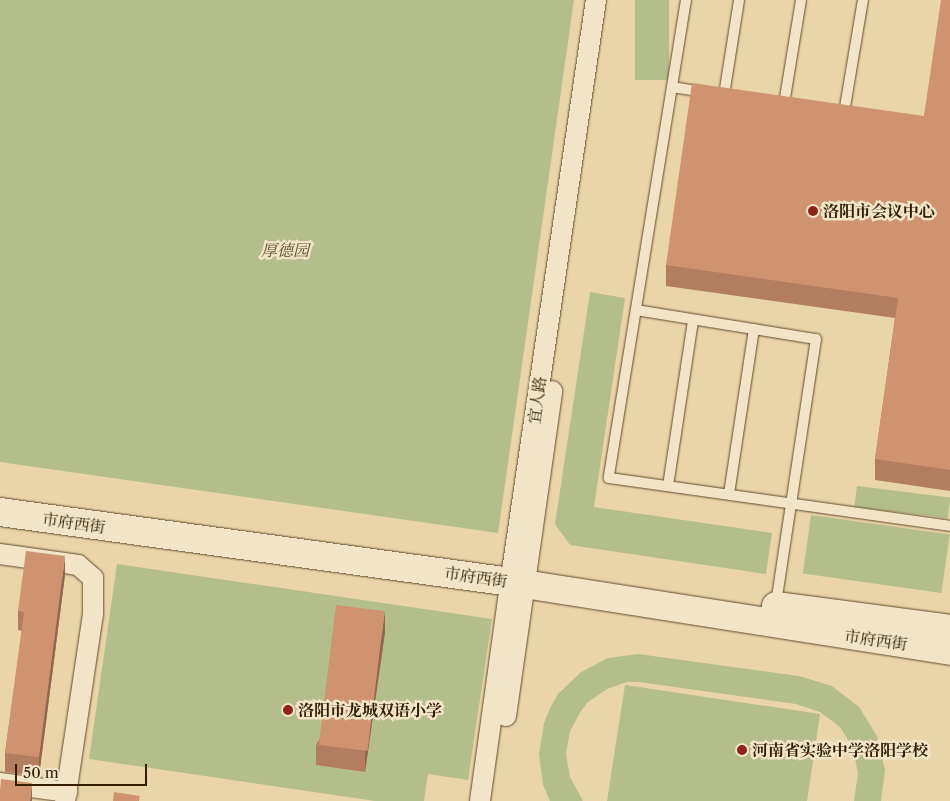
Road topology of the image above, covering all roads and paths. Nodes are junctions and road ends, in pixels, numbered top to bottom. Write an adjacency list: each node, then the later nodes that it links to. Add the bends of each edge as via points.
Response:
1 (596, 0): 20 (street, 宜人路)
2 (608, 0): 20 (street, 宜人路)
3 (686, 0): 7 (lane)
4 (739, 0): 7 (lane, via 728,96)
5 (801, 0): 8 (lane)
6 (863, 0): 9 (lane, via 844,113)
7 (672, 87): 10 (lane)
8 (784, 104)
9 (827, 110)
10 (636, 310): 11 (lane); 13 (lane, via 609,478)
11 (693, 320): 12 (lane); 13 (lane)
12 (754, 329): 14 (lane); 16 (lane, via 816,339)
13 (668, 486): 14 (lane)
14 (729, 494): 16 (lane)
15 (0, 496): 20 (street, 市府西街)
16 (791, 503): 18 (lane); 21 (lane)
17 (0, 512): 20 (street, 市府西街)
18 (950, 526)
19 (0, 554): 25 (street, via 78,565 92,578 93,614)
20 (519, 574): 21 (street, 市府西街); 26 (street, 宜人路); 27 (street, 宜人路)
21 (774, 615): 22 (street, 市府西街); 23 (street, 市府西街)
22 (950, 629)
23 (950, 651)
24 (0, 783): 25 (street)
25 (66, 796)
26 (480, 801)
27 (493, 801)

